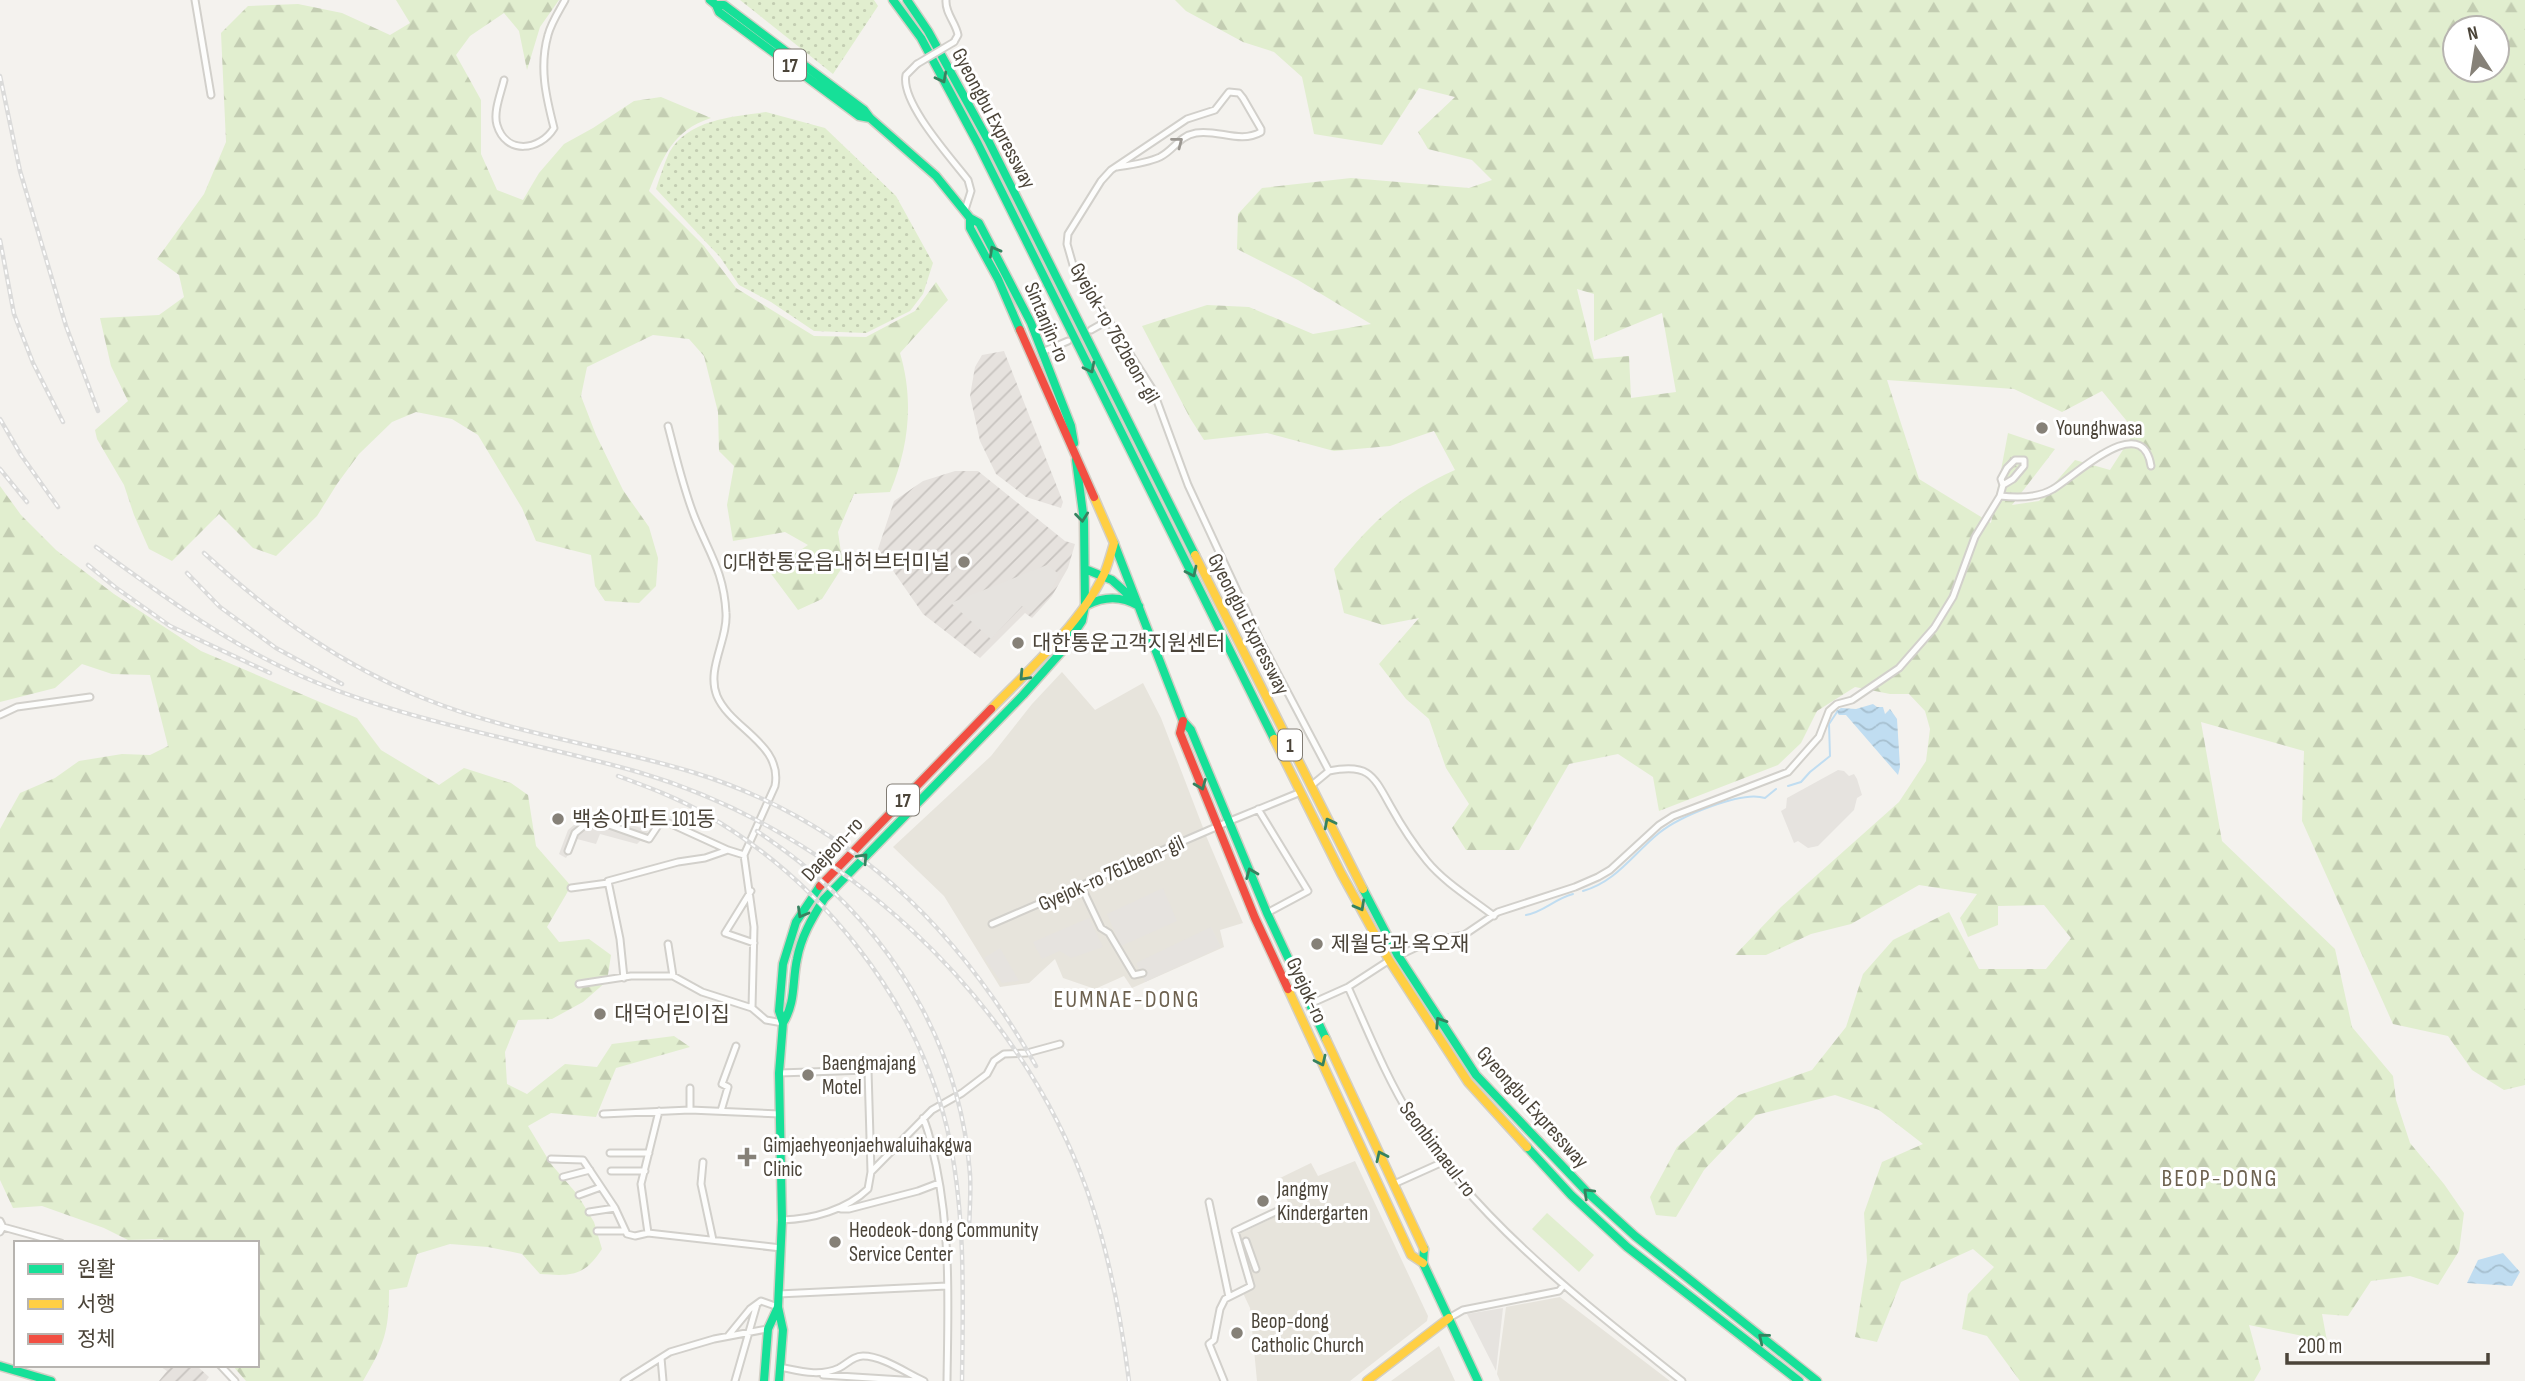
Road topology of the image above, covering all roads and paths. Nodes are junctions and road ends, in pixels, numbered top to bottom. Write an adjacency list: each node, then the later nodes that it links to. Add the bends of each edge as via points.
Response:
1 (195, 0): 8 (street)
2 (565, 0): 7 (street, via 546,46 543,82 554,128 550,134 520,148 503,136 496,118)
3 (893, 0): 124 (main road, Gyeongbu Expressway / 1, one-way to 124, via 920,38 978,144 1341,873 1435,1034 1468,1082 1571,1195 1627,1247)
4 (907, 0): 125 (main road, Gyeongbu Expressway / 1, one-way to 4, via 1588,1194 1476,1075 1442,1026 1351,867 988,139)
5 (946, 0): 10 (street, bridge, via 958,36 917,64 906,75 906,88 970,186)
6 (713, 2): 10 (main road, Sintanjin-ro / 17, via 719,12 912,153)
7 (504, 80)
8 (211, 95)
9 (1117, 167): 9 (street, Gyejok-ro 762beon-gil, one-way to 9, via 1162,156 1181,138 1194,133 1249,138 1261,129 1244,98 1229,92 1215,110 1187,119); 11 (street, Gyejok-ro 762beon-gil, via 1101,181 1068,234 1067,244 1073,265)
10 (967, 214): 14 (main road, Sintanjin-ro / 17, one-way to 10, via 979,223); 16 (main road, Sintanjin-ro / 17)
11 (1107, 321): 12 (street); 28 (street, Gyejok-ro 762beon-gil, via 1153,390 1188,485 1260,640)
12 (1091, 330)
13 (1068, 341): 14 (street)
14 (1042, 352): 16 (main road, Sintanjin-ro / 17, via 1071,426)
15 (668, 425): 36 (street, via 688,498 716,560 723,589 727,625 715,688 724,707 771,755 777,775)
16 (1075, 449): 20 (main road, Sintanjin-ro / 17); 21 (main road, one-way to 21)
17 (2151, 466): 19 (street, via 2142,446 2128,445 2101,454 2052,490 2016,498)
18 (2002, 482): 18 (street, via 2007,484 2024,460 2015,460); 19 (street)
19 (2000, 496): 42 (street, via 1975,537 1953,597 1934,628 1899,668 1829,711 1819,737 1788,772 1673,816 1598,877)
20 (1114, 543): 22 (main road, Daejeon-ro / 17); 24 (main road, Gyejok-ro)
21 (1085, 569): 22 (main road); 23 (main road)
22 (1104, 574): 23 (main road, Daejeon-ro / 17); 24 (main road, via 1122,585)
23 (1085, 606): 24 (main road, via 1115,597); 55 (main road, Daejeon-ro / 17, one-way to 23, via 793,1009 795,970 814,912 1043,674 1074,634); 55 (main road, Daejeon-ro / 17, one-way to 55, via 807,903 783,964 779,1010)
24 (1139, 606): 27 (main road, Gyejok-ro)
25 (90, 697): 26 (street, via 17,706)
26 (0, 715)
27 (1182, 721): 32 (main road, Gyejok-ro, via 1191,730); 33 (main road, Gyejok-ro, one-way to 33, via 1180,733)
28 (1329, 771): 29 (street); 42 (street, via 1360,770 1377,781 1428,862)
29 (1312, 785)
30 (1296, 794): 31 (street)
31 (1258, 809): 32 (street); 41 (street, via 1308,891)
32 (1230, 821): 33 (street, Gyejok-ro 761beon-gil); 41 (main road, Gyejok-ro, one-way to 32)
33 (1217, 826): 38 (street, Gyejok-ro 761beon-gil); 94 (main road, Gyejok-ro, one-way to 94, via 1411,1255)
34 (728, 850): 35 (street, via 669,822 659,824 649,839 592,819 575,833); 36 (street); 37 (street)
35 (568, 851)
36 (744, 855): 40 (street)
37 (608, 883): 39 (street); 50 (street)
38 (1081, 886): 43 (street, Gyejok-ro 761beon-gil); 48 (street, via 1101,928 1109,933 1134,975)
39 (571, 888)
40 (751, 891): 44 (street); 44 (street, via 725,933)
41 (1267, 912): 53 (main road, Gyejok-ro)
42 (1494, 916): 46 (street, via 1464,935)
43 (992, 924)
44 (754, 943): 54 (street)
45 (668, 944): 49 (street)
46 (1402, 954)
47 (1385, 963): 52 (street)
48 (1143, 973)
49 (673, 976): 50 (street); 54 (street, via 702,992)
50 (624, 978): 51 (street)
51 (579, 984)
52 (1349, 988): 53 (street); 70 (street, Seonbimaeul-ro, via 1398,1096)
53 (1310, 1004): 77 (main road, Gyejok-ro, one-way to 53)
54 (752, 1008): 55 (street, via 766,1020)
55 (783, 1023): 58 (main road, Daejeon-ro / 17)
56 (1060, 1044): 65 (street, via 1004,1054 987,1074)
57 (736, 1046): 62 (street, via 722,1084 728,1087)
58 (779, 1073): 64 (main road, Daejeon-ro / 17); 74 (street, via 869,1070)
59 (690, 1088): 60 (street)
60 (690, 1110): 61 (street); 62 (street)
61 (659, 1111): 63 (street); 67 (street)
62 (720, 1111): 64 (street)
63 (603, 1114)
64 (780, 1114): 85 (main road, Daejeon-ro / 17)
65 (923, 1118): 74 (street); 76 (street)
66 (610, 1153): 67 (street)
67 (649, 1153): 73 (street)
68 (551, 1159): 71 (street, via 583,1160)
69 (702, 1162): 90 (street, via 701,1184)
70 (1443, 1162): 77 (street); 97 (street, Seonbimaeul-ro)
71 (590, 1170): 75 (street); 78 (street)
72 (611, 1171): 73 (street)
73 (645, 1171): 89 (street, via 641,1184)
74 (871, 1172): 83 (street, via 869,1189)
75 (564, 1177)
76 (939, 1183): 83 (street, via 861,1206); 96 (street)
77 (1394, 1184): 94 (main road, Gyejok-ro, via 1424,1251)
78 (601, 1187): 79 (street); 82 (street)
79 (579, 1195)
80 (1209, 1202): 99 (street)
81 (1286, 1207): 99 (street, via 1235,1231 1251,1286)
82 (615, 1208): 84 (street); 88 (street)
83 (838, 1208): 85 (street)
84 (589, 1212)
85 (782, 1220): 93 (main road, Daejeon-ro / 17)
86 (1, 1227): 91 (street)
87 (597, 1231): 88 (street)
88 (624, 1231): 89 (street, via 635,1237)
89 (648, 1233): 90 (street)
90 (713, 1240): 93 (street)
91 (54, 1241)
92 (1246, 1241): 95 (street)
93 (781, 1248): 98 (main road, Daejeon-ro / 17)
94 (1423, 1263): 102 (main road, Gyejok-ro)
95 (1256, 1269)
96 (947, 1286): 98 (street); 119 (street)
97 (1563, 1286): 102 (street, via 1559,1291 1463,1310); 123 (street, Seonbimaeul-ro)
98 (778, 1294): 101 (main road, Daejeon-ro / 17)
99 (1229, 1297): 120 (street, via 1220,1309 1214,1340 1209,1344)
100 (757, 1304): 101 (street, via 765,1301); 104 (street); 105 (street)
101 (778, 1307): 103 (main road, Daejeon-ro / 17); 109 (main road, Daejeon-ro / 17, via 783,1329)
102 (1449, 1318): 121 (main road); 122 (main road, Gyejok-ro)
103 (768, 1329): 104 (street); 116 (main road, Daejeon-ro / 17)
104 (749, 1331): 105 (street); 115 (street)
105 (728, 1336): 106 (street)
106 (661, 1358): 113 (street); 114 (street)
107 (0, 1366): 111 (main road)
108 (222, 1367): 112 (street)
109 (780, 1367): 110 (street); 117 (main road, Daejeon-ro / 17)
110 (813, 1374): 118 (street); 118 (street, via 863,1356)
111 (51, 1381)
112 (235, 1381)
113 (624, 1381)
114 (663, 1381)
115 (735, 1381)
116 (764, 1381)
117 (779, 1381)
118 (923, 1381)
119 (947, 1381)
120 (1224, 1381)
121 (1367, 1381)
122 (1479, 1381)
123 (1682, 1381)
124 (1799, 1381)
125 (1816, 1381)

